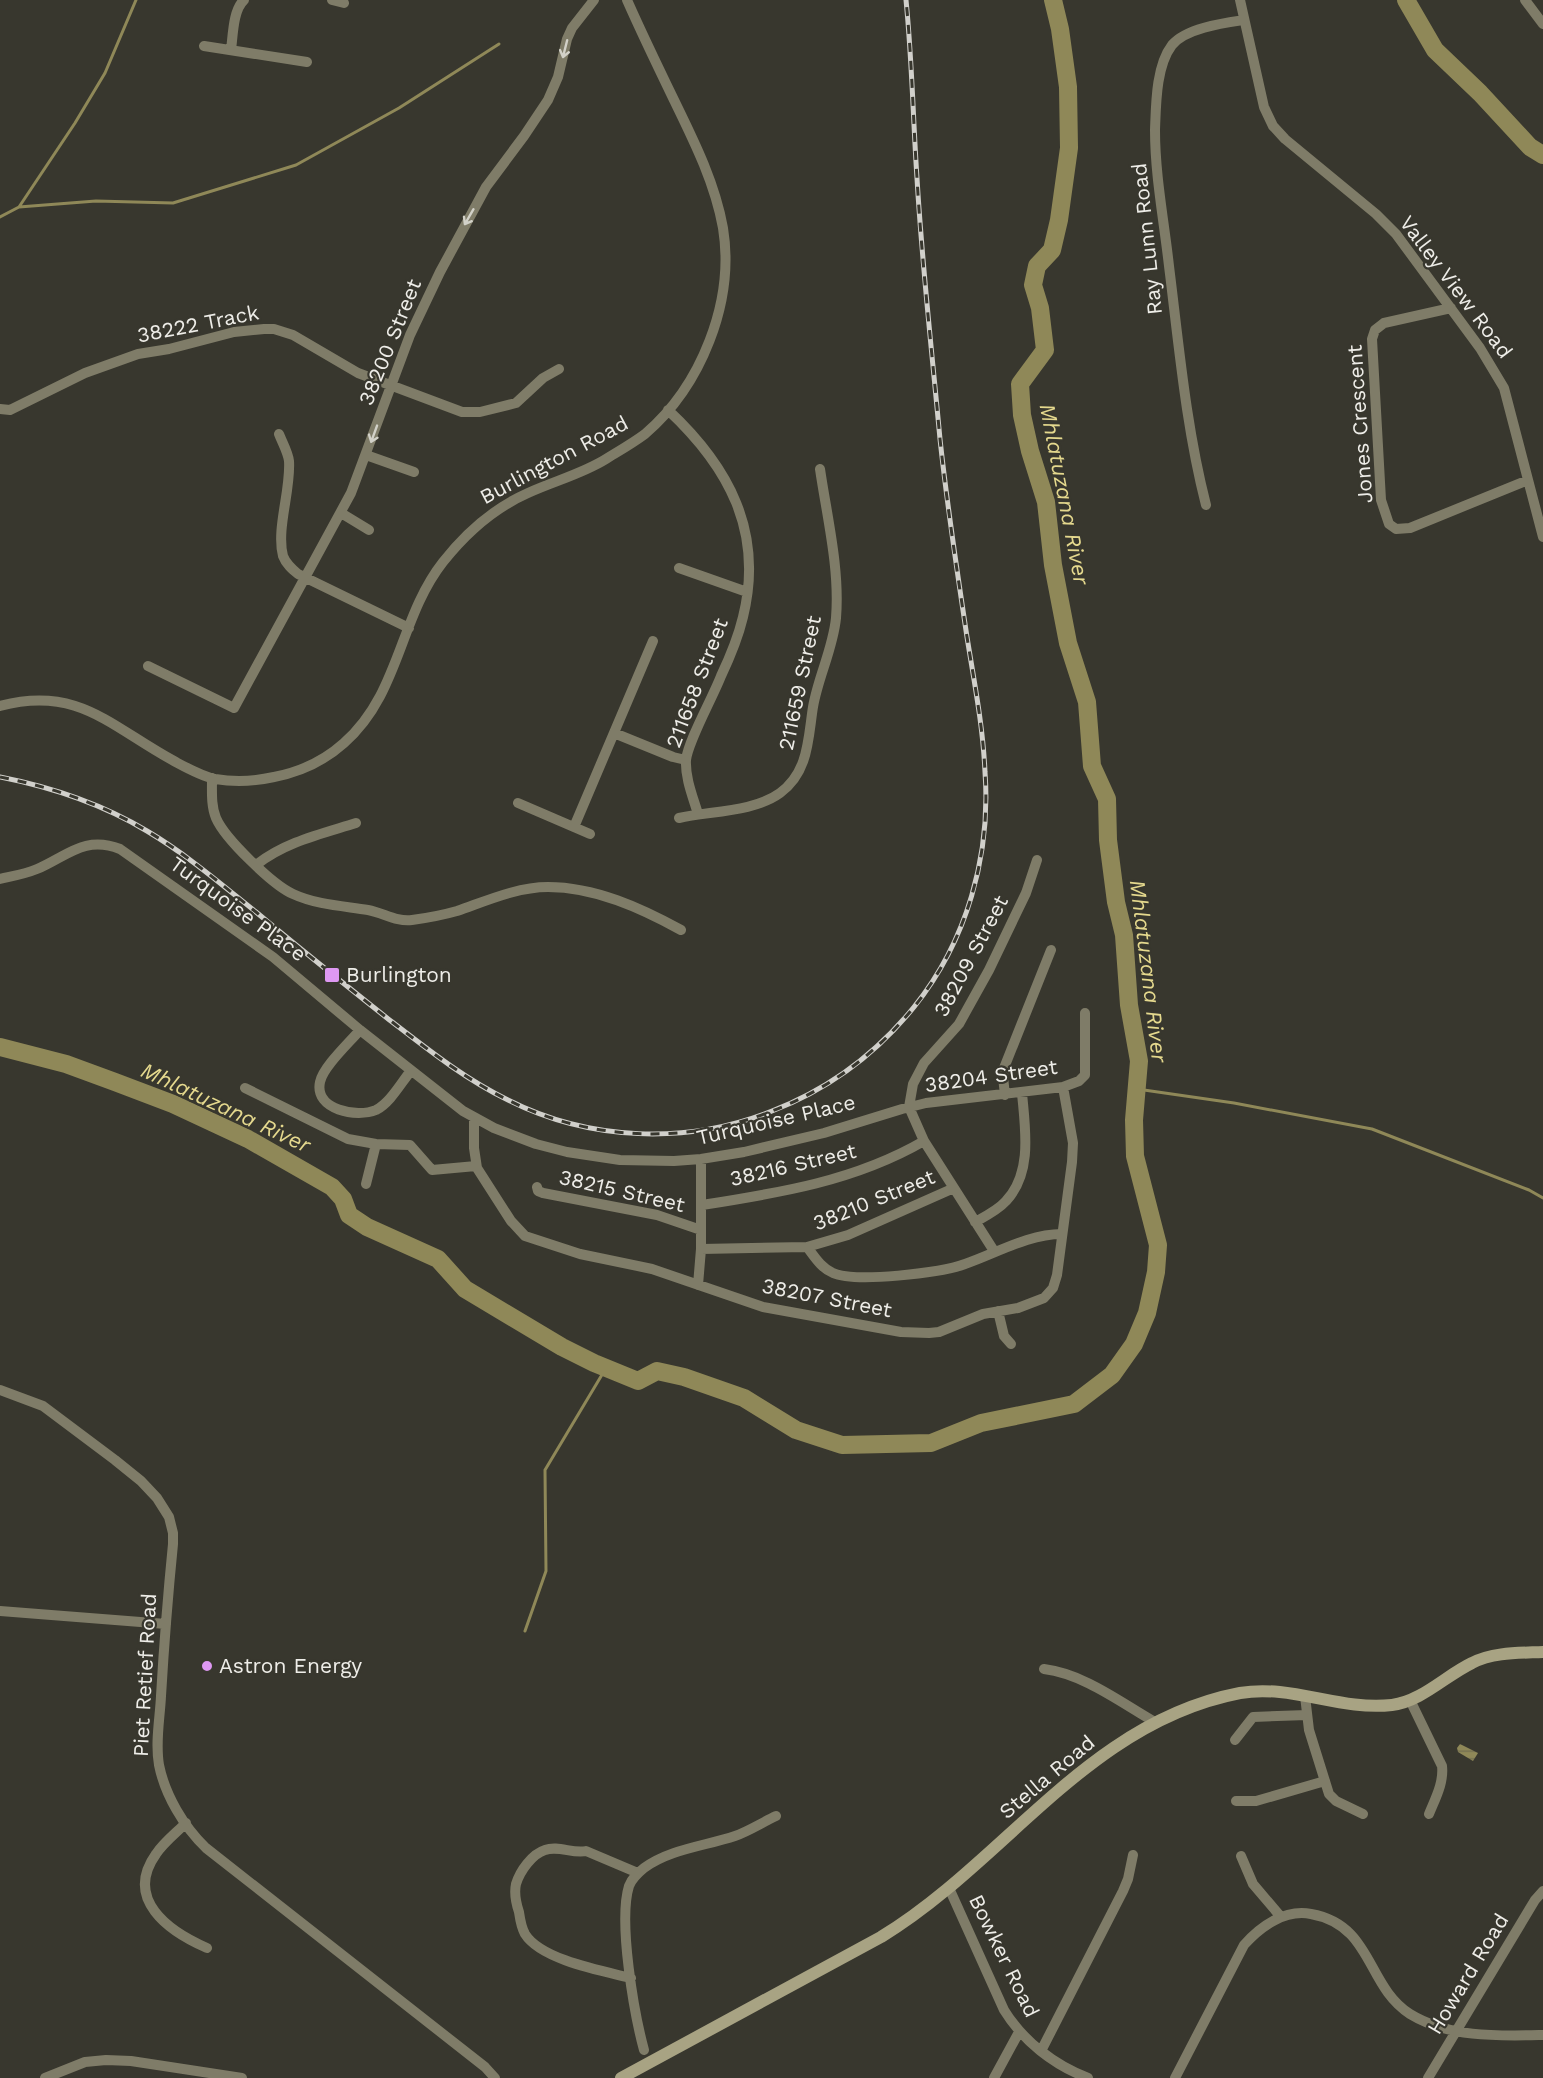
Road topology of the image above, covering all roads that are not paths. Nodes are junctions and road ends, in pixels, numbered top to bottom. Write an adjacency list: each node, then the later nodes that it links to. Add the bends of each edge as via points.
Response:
1 (244, 0): 11 (street, via 236,18)
2 (332, 0): 7 (street)
3 (594, 0): 15 (street, 38200 Street, one-way to 15, via 567,39 549,100 486,187 464,225 423,305)
4 (627, 0): 17 (street, Burlington Road, via 693,139 714,192 723,230 723,287 712,334 692,377)
5 (1240, 0): 8 (street, Valley View Road)
6 (1525, 0): 9 (street)
7 (344, 3)
8 (1244, 20): 13 (street, Valley View Road, via 1264,107 1273,126 1396,234); 23 (street, Ray Lunn Road, via 1201,29 1177,41 1166,57 1157,104 1157,161 1177,329 1192,440)
9 (1543, 24)
10 (204, 46): 11 (street)
11 (231, 50): 12 (street)
12 (307, 62)
13 (1451, 308): 22 (street, Valley View Road, via 1504,388); 22 (street, Jones Crescent, via 1384,322 1371,339 1381,500 1389,524 1395,529 1410,528)
14 (559, 369): 15 (street, 38222 Track, via 516,403 472,413)
15 (392, 386): 16 (street, 38222 Track, via 358,373 293,335 274,329 252,329 110,363); 19 (street, 38200 Street, one-way to 19)
16 (5, 410)
17 (668, 410): 29 (street, 211658 Street, via 704,447 734,494 746,534); 30 (street, Burlington Road, via 644,434 601,462 525,494 486,518 460,541 434,573)
18 (279, 434): 28 (street, via 289,458 282,545 291,569)
19 (366, 455): 21 (street); 24 (street, 38200 Street)
20 (820, 469): 38 (street, 211659 Street, via 836,579 836,619 813,706 805,760 790,784 768,800)
21 (414, 472)
22 (1528, 480): 26 (street, Valley View Road)
23 (1206, 505)
24 (341, 513): 25 (street); 28 (street, 38200 Street)
25 (369, 530)
26 (1543, 537)
27 (679, 568): 29 (street)
28 (305, 577): 30 (street); 32 (street, 38200 Street, via 234,708)
29 (747, 592): 35 (street, 211658 Street, via 739,632)
30 (409, 628): 36 (street, Burlington Road, via 372,713 334,751 319,761 271,778)
31 (653, 641): 34 (street)
32 (148, 666)
33 (0, 706): 36 (street, Burlington Road, via 54,700 94,712 168,758)
34 (614, 733): 35 (street); 41 (street)
35 (686, 760): 38 (street, 211658 Street)
36 (212, 778): 44 (street, via 215,816)
37 (518, 803): 41 (street)
38 (698, 814): 39 (street, 211659 Street)
39 (679, 818)
40 (356, 823): 44 (street, via 284,847)
41 (573, 827): 42 (street)
42 (590, 834)
43 (1037, 860): 55 (street, 38209 Street, via 994,960 959,1024 924,1063)
44 (256, 865): 46 (street, via 292,894 400,920 454,912 526,889 548,887 574,889 620,902)
45 (0, 879): 49 (street, Turquoise Place, via 38,868 84,845 108,844 120,849 273,957)
46 (681, 930)
47 (1051, 950): 54 (street, via 1004,1068)
48 (1085, 1013): 51 (street, 38204 Street, via 1085,1075)
49 (360, 1030): 50 (street, Turquoise Place); 50 (street, via 321,1077 324,1100 343,1112 376,1110)
50 (410, 1071): 56 (street, Turquoise Place)
51 (1063, 1087): 53 (street, 38204 Street); 67 (street, 38207 Street, via 1073,1143)
52 (245, 1088): 58 (street, via 348,1139)
53 (1022, 1093): 54 (street, 38204 Street); 65 (street, via 1026,1134 1023,1167 1006,1201)
54 (1005, 1095): 55 (street, 38204 Street)
55 (909, 1107): 57 (street); 59 (street, Turquoise Place, via 824,1133)
56 (474, 1118): 59 (street, Turquoise Place, via 536,1144 596,1157 647,1161); 60 (street, 38207 Street)
57 (924, 1141): 63 (street); 64 (street, 38216 Street, via 836,1179)
58 (376, 1144): 60 (street, via 410,1145 432,1170); 61 (street)
59 (701, 1159): 64 (street)
60 (477, 1166): 71 (street, 38207 Street, via 511,1221 525,1236)
61 (366, 1184)
62 (537, 1187): 66 (street, 38215 Street, via 543,1193 657,1215)
63 (954, 1188): 65 (street); 68 (street, 38210 Street, via 854,1233)
64 (702, 1205): 66 (street)
65 (975, 1222): 70 (street)
66 (701, 1230): 69 (street)
67 (1062, 1234): 70 (street, via 1044,1235); 72 (street, 38207 Street, via 1056,1282 1049,1293 1026,1305)
68 (807, 1247): 69 (street, 38210 Street); 70 (street, via 826,1270 853,1277 930,1272 967,1264)
69 (701, 1249): 71 (street)
70 (994, 1251)
71 (698, 1285): 72 (street, 38207 Street, via 780,1312 910,1333 939,1332)
72 (998, 1311): 73 (street, via 1004,1336)
73 (1011, 1344)
74 (0, 1390): 76 (street, Piet Retief Road, via 43,1406 62,1419 131,1473 164,1507 173,1533)
75 (0, 1611): 76 (street)
76 (166, 1623): 89 (street, Piet Retief Road, via 158,1758 168,1792)
77 (1543, 1652): 80 (main road, Stella Road, via 1482,1659)
78 (1044, 1669): 82 (street, via 1079,1679)
79 (1305, 1696): 80 (main road, Stella Road, via 1371,1706); 81 (street); 82 (main road, Stella Road, via 1275,1691 1239,1694)
80 (1410, 1700): 87 (street, via 1442,1766 1442,1779)
81 (1307, 1715): 83 (street, via 1253,1717); 84 (street)
82 (1155, 1722): 93 (main road, Stella Road, via 1092,1762)
83 (1235, 1740)
84 (1325, 1781): 85 (street, via 1252,1802); 86 (street, via 1332,1797)
85 (1236, 1801)
86 (1363, 1814)
87 (1428, 1814)
88 (776, 1816): 92 (street, via 737,1835 682,1850)
89 (186, 1823): 96 (street, via 156,1854 146,1873 145,1891 151,1907 164,1921); 105 (street, Piet Retief Road, via 206,1848 414,2009)
90 (1133, 1855): 102 (street, via 1123,1891)
91 (1241, 1856): 95 (street, via 1253,1884)
92 (638, 1873): 97 (street, via 629,1886 626,1916); 97 (street, via 586,1851 548,1849 532,1857 515,1890 523,1928 532,1941 573,1963)
93 (949, 1888): 99 (street, Bowker Road, via 1004,2010); 106 (main road, Stella Road, via 881,1937)
94 (1543, 1891): 98 (street, Howard Road)
95 (1281, 1917): 98 (street, via 1301,1912 1339,1923 1353,1936 1398,2005 1419,2018); 109 (street, via 1259,1929 1245,1945)
96 (207, 1948)
97 (631, 1977): 101 (street)
98 (1456, 2031): 100 (street); 110 (street, Howard Road)
99 (1019, 2032): 102 (street, Bowker Road); 107 (street)
100 (1543, 2035)
101 (644, 2050)
102 (1041, 2051): 108 (street, Bowker Road)
103 (45, 2078): 104 (street, via 84,2062 106,2060)
104 (242, 2078)
105 (495, 2078)
106 (621, 2078)
107 (994, 2078)
108 (1088, 2078)
109 (1175, 2078)
110 (1428, 2078)

